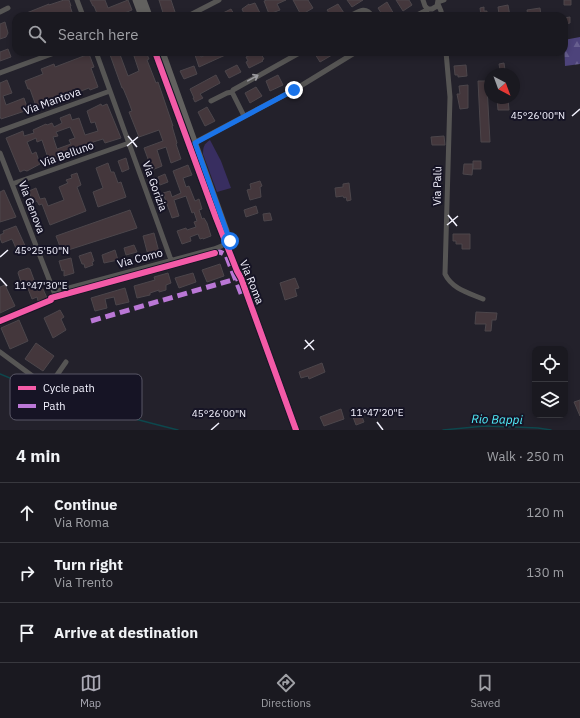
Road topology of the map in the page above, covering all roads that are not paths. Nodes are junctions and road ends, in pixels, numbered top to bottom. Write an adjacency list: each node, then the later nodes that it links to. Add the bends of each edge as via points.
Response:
1 (77, 0): 11 (street)
2 (136, 0): 12 (street)
3 (143, 0): 13 (street)
4 (219, 0): 14 (street)
5 (444, 0): 7 (street)
6 (424, 2): 9 (street); 17 (street)
7 (438, 2): 9 (street); 20 (street)
8 (8, 8): 10 (street)
9 (432, 9): 18 (street); 19 (street)
10 (0, 12)
11 (82, 12)
12 (140, 12)
13 (148, 12)
14 (196, 12)
15 (356, 12): 16 (street, via 365,9)
16 (370, 12)
17 (418, 12)
18 (425, 12)
19 (436, 12)
20 (441, 12)
21 (46, 56): 28 (street)
22 (97, 56): 29 (street, Via Gorizia)
23 (157, 56): 35 (street, Via Roma)
24 (163, 56): 35 (street, Via Roma)
25 (294, 56): 30 (street, one-way to 25)
26 (349, 56): 32 (street, via 294,90)
27 (446, 56): 41 (street, Via Palù, via 450,97 445,274 448,281 455,286)
28 (0, 73)
29 (110, 91): 33 (street, Via Mantova); 34 (street, Via Gorizia)
30 (232, 92): 31 (street); 32 (street)
31 (210, 101)
32 (244, 116): 35 (street)
33 (0, 130)
34 (129, 143): 37 (street, Via Belluno); 39 (street, Via Gorizia)
35 (192, 144): 38 (street, Via Roma)
36 (0, 153): 37 (street, Via Genova)
37 (12, 184): 40 (street, Via Genova)
38 (228, 242): 39 (street, Via Como, via 214,249); 46 (street, Via Roma)
39 (171, 260): 40 (street, Via Como)
40 (54, 292)
41 (483, 299)
42 (0, 352): 44 (street)
43 (66, 362): 45 (street)
44 (30, 374)
45 (58, 374)
46 (296, 430)

